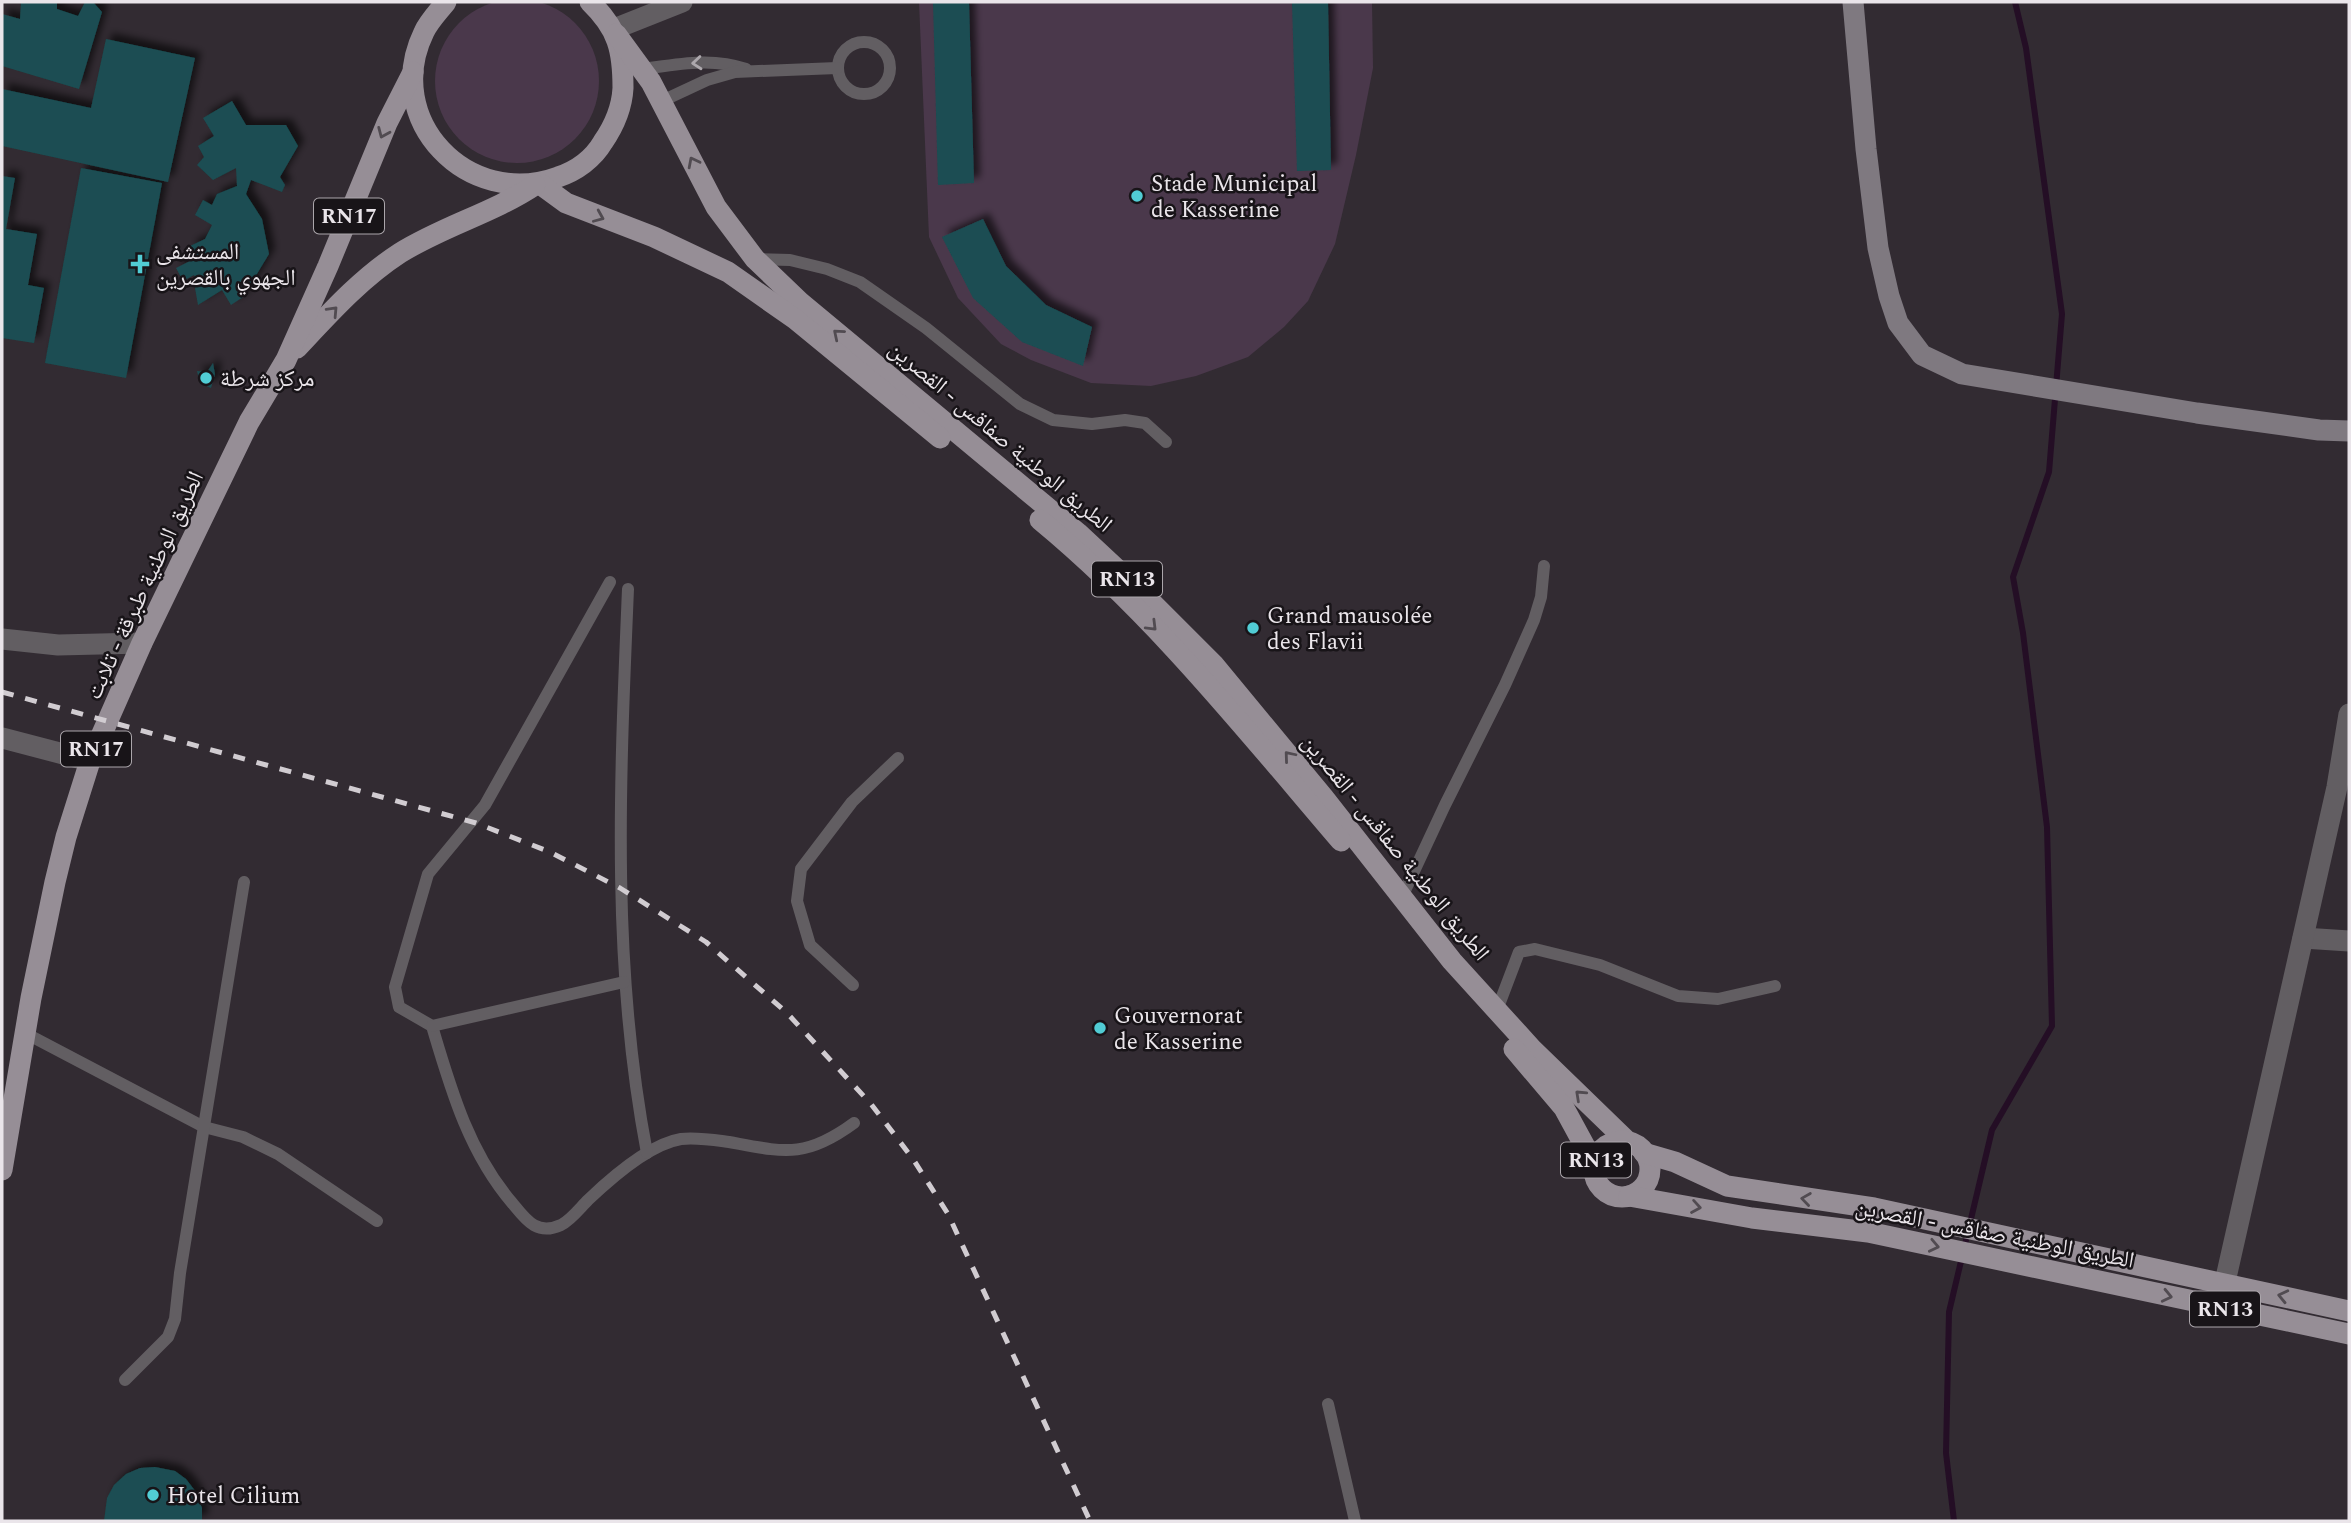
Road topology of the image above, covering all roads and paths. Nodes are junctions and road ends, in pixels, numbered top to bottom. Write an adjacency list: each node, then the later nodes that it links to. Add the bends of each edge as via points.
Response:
1 (427, 2): 7 (main road)
2 (446, 2): 7 (main road)
3 (590, 2): 6 (main road, الطريق الوطنية صفاقس - القصرين)
4 (682, 2): 6 (street)
5 (1853, 2): 16 (street, via 1871,198 1889,296 1898,323 1917,350 1962,374)
6 (609, 21): 9 (main road, الطريق الوطنية صفاقس - القصرين / RN13); 13 (main road, via 623,66 622,98 612,128 596,154 570,173)
7 (425, 29): 11 (main road)
8 (837, 68): 8 (lane, via 848,90 864,95 881,89 890,74 882,48 865,42 849,46); 10 (lane)
9 (643, 69): 10 (lane, one-way to 9, via 705,61); 12 (main road, الطريق الوطنية صفاقس - القصرين / RN13)
10 (750, 71): 12 (lane, via 721,75)
11 (413, 72): 13 (main road, via 415,103 427,132 447,157 473,175 503,185); 15 (main road, الطريق الوطنية طبرقة - تلابت / RN17, one-way to 15)
12 (662, 101): 14 (main road, الطريق الوطنية صفاقس - القصرين / RN13, one-way to 12, via 716,207)
13 (538, 184): 15 (main road, الطريق الوطنية طبرقة - تلابت / RN17, one-way to 13, via 354,289 401,253); 41 (main road, الطريق الوطنية صفاقس - القصرين / RN13, one-way to 41, via 566,203 728,272 795,319 1108,581 1198,674 1551,1092)
14 (755, 259): 17 (lane, via 790,260 860,282 1020,404 1053,420 1092,424 1125,420 1145,424); 28 (main road, الطريق الوطنية صفاقس - القصرين / RN13, one-way to 14, via 1214,665 1137,587)
15 (286, 360): 22 (main road, الطريق الوطنية طبرقة - تلابت / RN17, via 249,422)
16 (2349, 431)
17 (1166, 442)
18 (1544, 566): 28 (lane, via 1534,620)
19 (610, 582): 35 (lane, via 485,805 428,874 396,988 399,1007)
20 (628, 589): 31 (lane, via 620,782)
21 (2, 639): 22 (street, via 58,645)
22 (142, 643): 26 (main road, الطريق الوطنية طبرقة - تلابت / RN17)
23 (2349, 714): 29 (street)
24 (2, 738): 26 (street)
25 (898, 758): 32 (lane, via 852,802 801,869 797,901 810,945)
26 (90, 761): 36 (main road, الطريق الوطنية طبرقة - تلابت / RN17, via 60,860)
27 (244, 882): 38 (lane)
28 (1402, 897): 34 (main road, الطريق الوطنية صفاقس - القصرين / RN13)
29 (2302, 938): 30 (street); 45 (street)
30 (2349, 941)
31 (624, 982): 35 (lane); 40 (lane)
32 (853, 985)
33 (1775, 986): 34 (lane, via 1718,999 1678,996 1600,965 1535,949 1519,951)
34 (1496, 1010): 39 (main road, الطريق الوطنية صفاقس - القصرين / RN13, one-way to 34)
35 (432, 1026): 40 (lane, via 451,1090 481,1160 531,1225 547,1228 562,1224)
36 (25, 1033): 38 (lane); 42 (main road, الطريق الوطنية طبرقة - تلابت / RN17)
37 (854, 1124): 40 (lane, via 831,1140 800,1150 680,1139)
38 (204, 1127): 44 (lane, via 243,1137 278,1154); 48 (lane, via 175,1319 167,1336)
39 (1637, 1148): 41 (main road, RN13, via 1611,1144); 43 (main road, RN13, via 1649,1161 1648,1178 1638,1193); 45 (main road, الطريق الوطنية صفاقس - القصرين / RN13, one-way to 39, via 1874,1208 1727,1186)
40 (647, 1153)
41 (1595, 1165): 43 (main road, RN13, via 1604,1190)
42 (2, 1170)
43 (1629, 1196): 47 (main road, الطريق الوطنية صفاقس - القصرين / RN13, one-way to 47, via 1868,1232)
44 (377, 1221)
45 (2225, 1282): 46 (main road, الطريق الوطنية صفاقس - القصرين / RN13, one-way to 45)
46 (2349, 1311)
47 (2349, 1334)
48 (125, 1380)
49 (1328, 1404): 50 (lane)
50 (1356, 1521)

